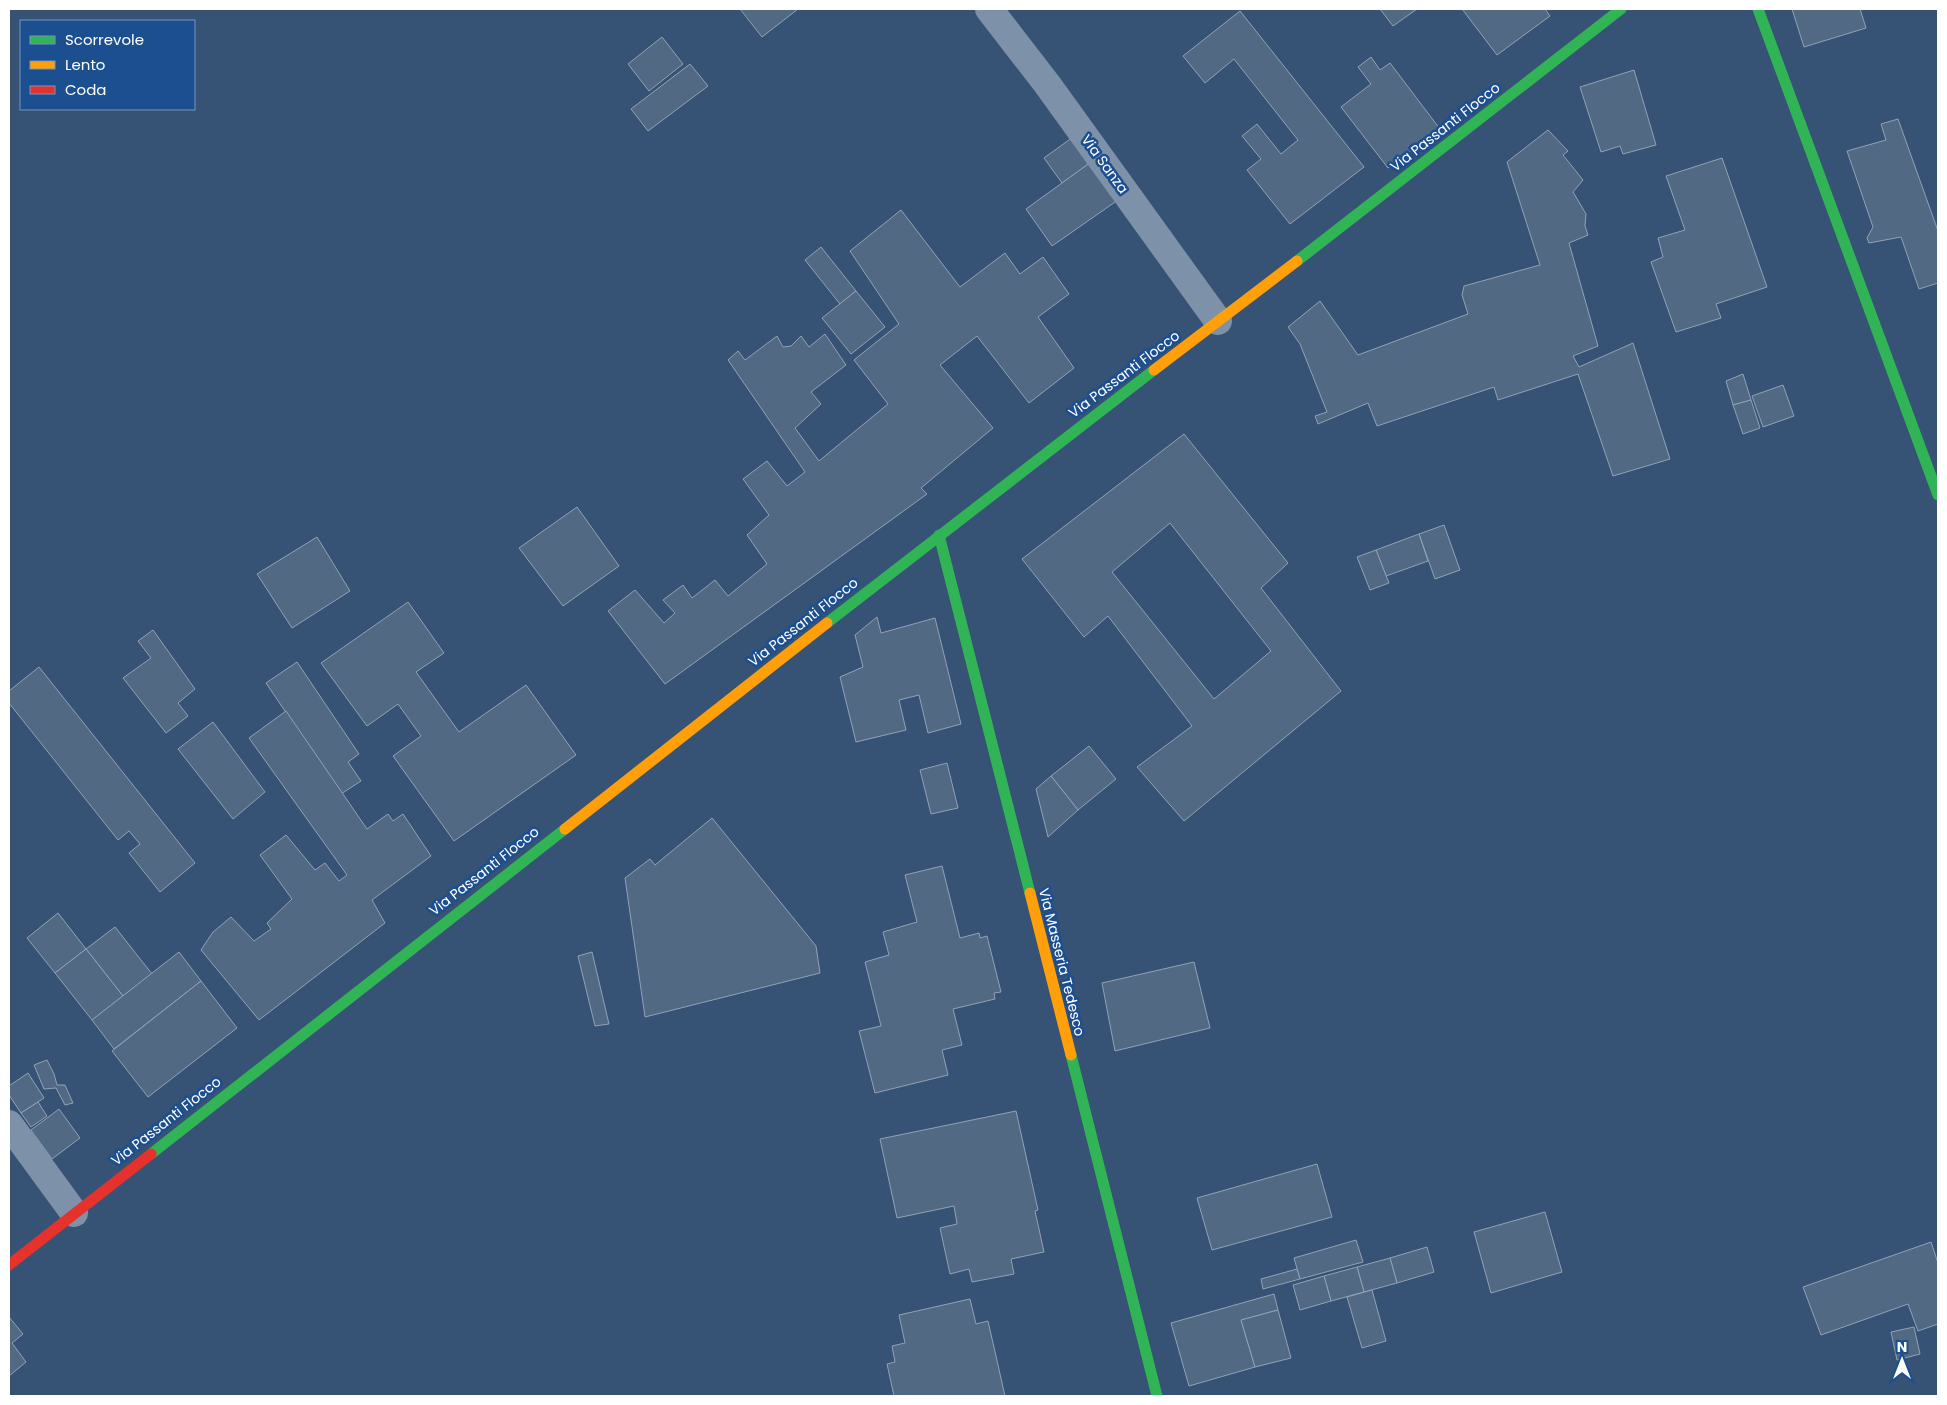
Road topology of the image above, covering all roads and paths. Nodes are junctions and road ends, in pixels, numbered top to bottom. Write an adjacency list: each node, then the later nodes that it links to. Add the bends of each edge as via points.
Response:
1 (989, 9): 4 (street, Via Sanza)
2 (1621, 9): 4 (main road, Via Passanti Flocco)
3 (1758, 9): 5 (main road)
4 (1218, 321): 6 (main road, Via Passanti Flocco)
5 (1938, 495)
6 (939, 535): 8 (main road, Via Passanti Flocco); 10 (main road, Via Masseria Tedesco)
7 (9, 1124): 8 (street)
8 (74, 1213): 9 (main road, Via Passanti Flocco)
9 (9, 1264)
10 (1156, 1396)

